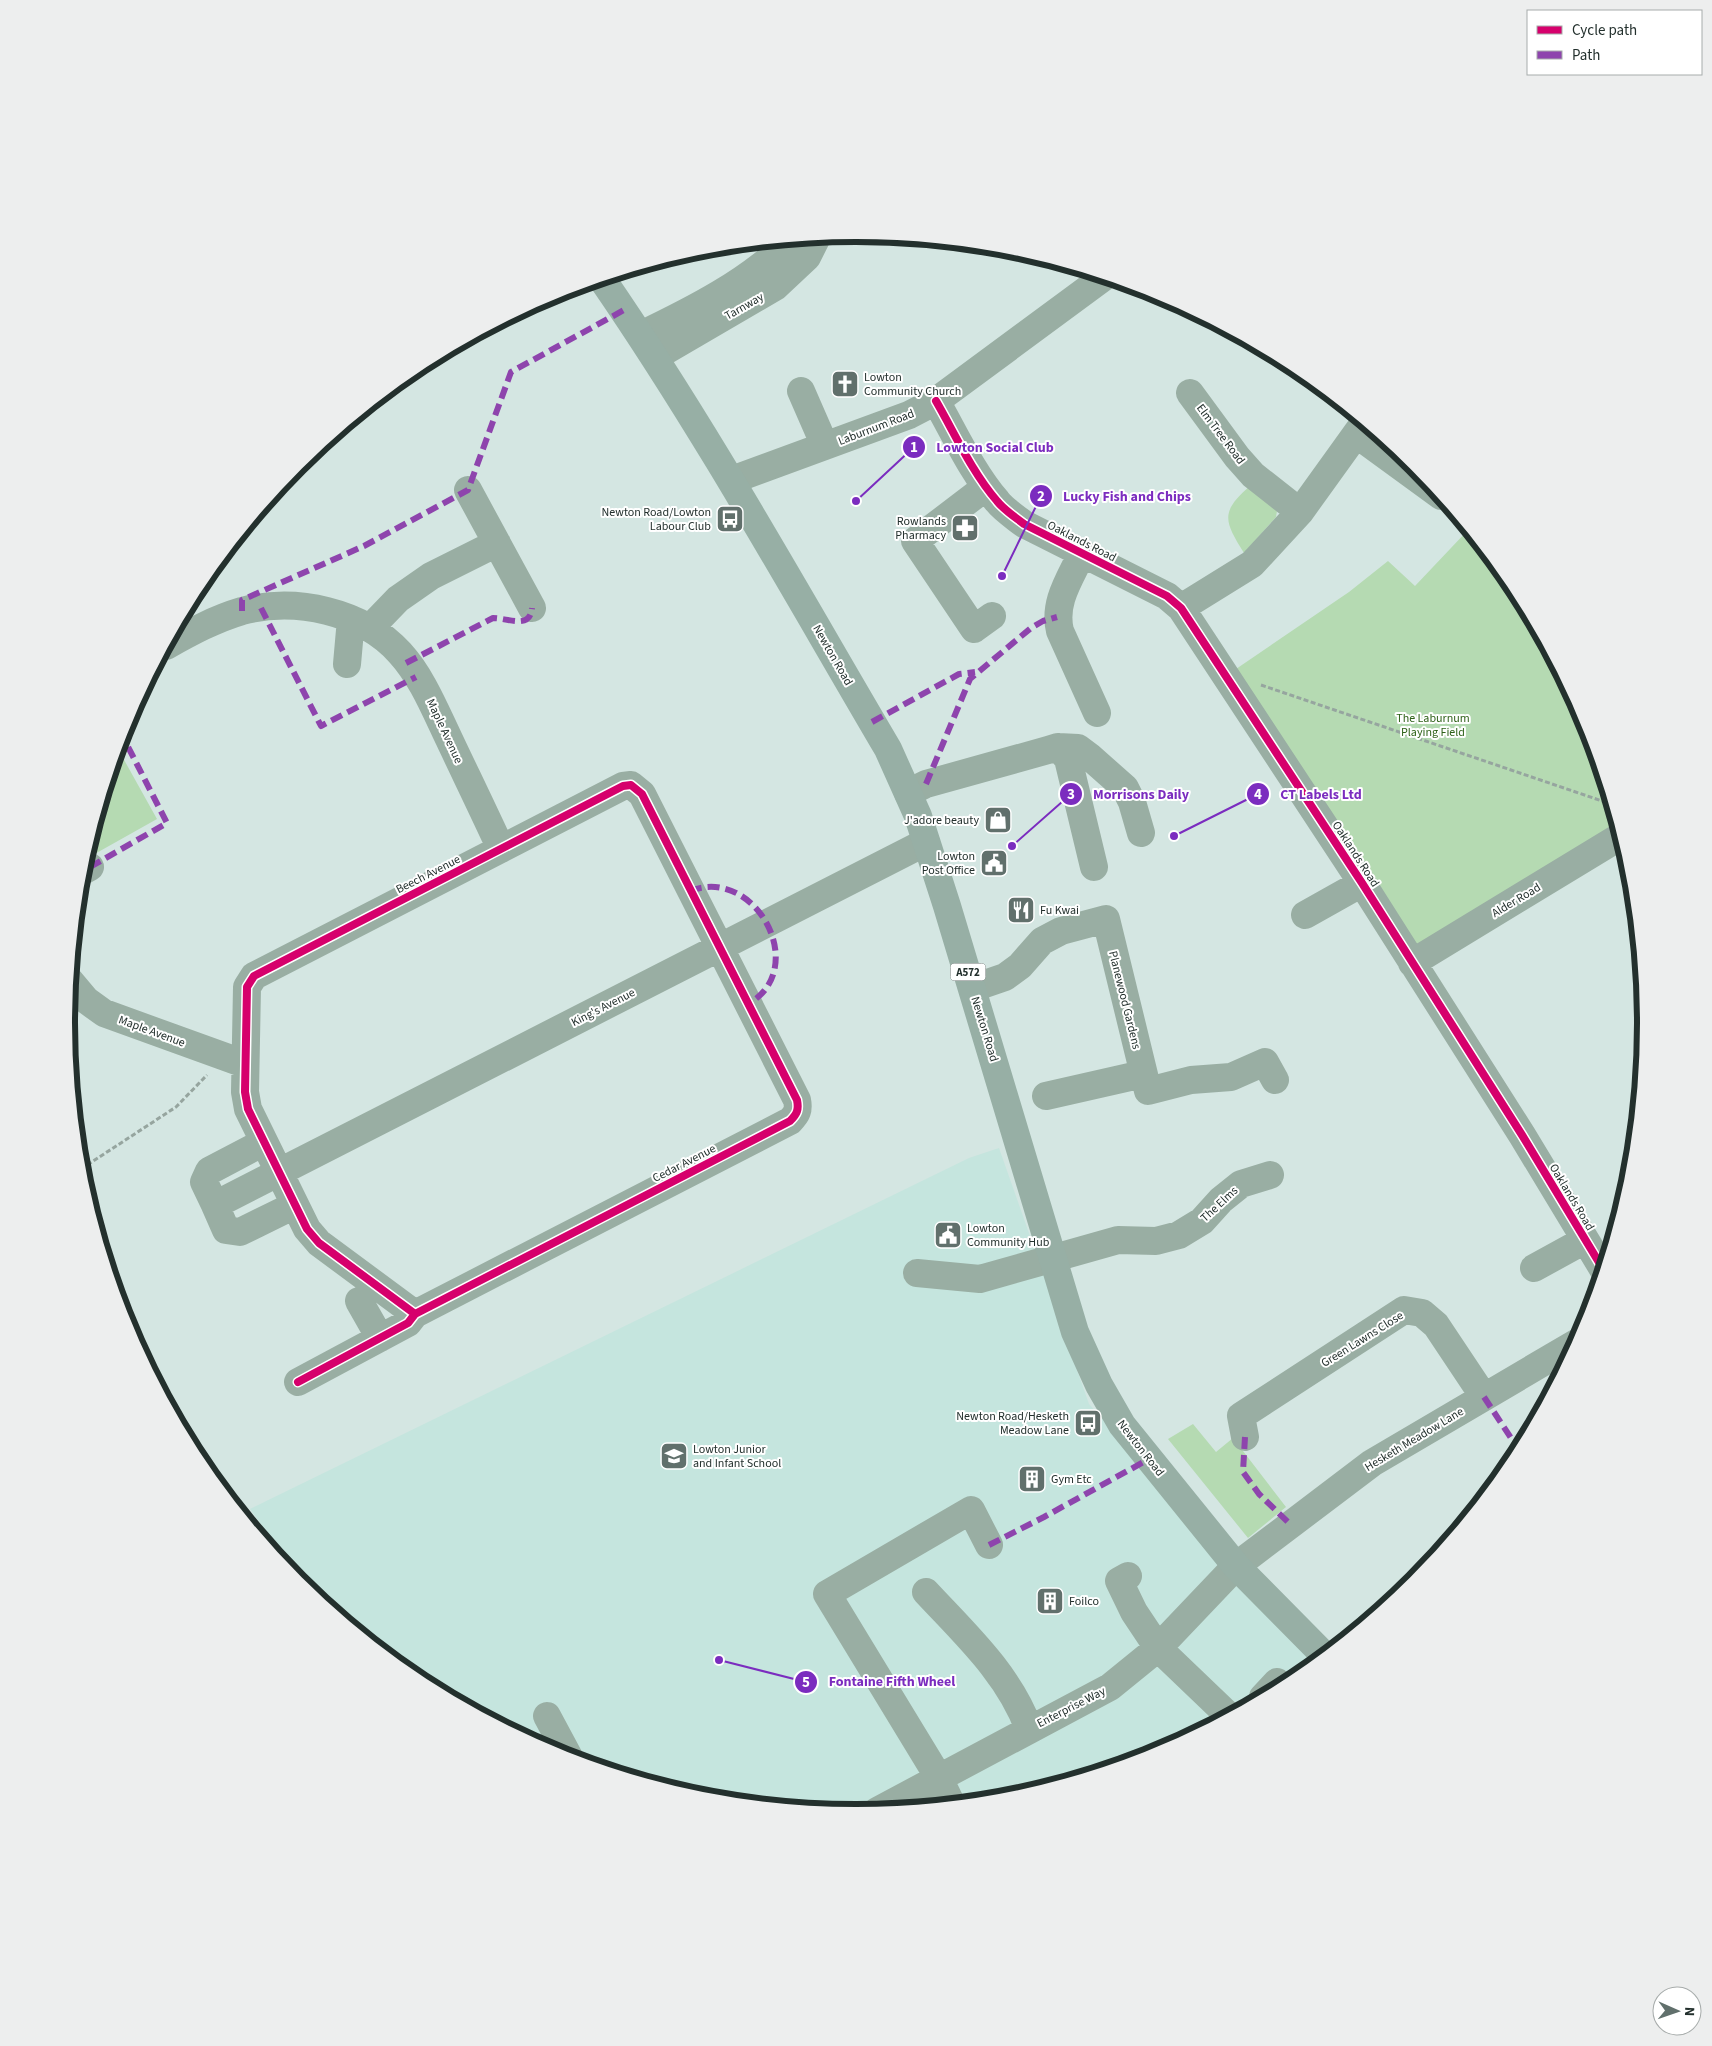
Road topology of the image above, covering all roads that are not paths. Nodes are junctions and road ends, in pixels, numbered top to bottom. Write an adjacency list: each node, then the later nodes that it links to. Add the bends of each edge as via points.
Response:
1 (814, 244): 6 (street, Tarnway, via 808,256 775,287)
2 (784, 246): 5 (street, Tarnway, via 755,270 686,314)
3 (1099, 281): 9 (street, Laburnum Road)
4 (605, 283): 5 (main road, Newton Road / A572)
5 (641, 335): 6 (main road, Newton Road / A572)
6 (655, 358): 13 (main road, Newton Road / A572)
7 (802, 391): 11 (street)
8 (1190, 392): 16 (street, Elm Tree Road, via 1237,458)
9 (936, 401): 11 (street, Laburnum Road, via 909,416); 14 (street, Oaklands Road)
10 (1360, 429): 12 (street); 16 (street)
11 (825, 446): 13 (street, Laburnum Road)
12 (1389, 453)
13 (732, 480): 27 (main road, Newton Road / A572, via 888,749)
14 (986, 487): 18 (street, Oaklands Road, via 997,502 1024,524); 21 (street, via 915,541 974,629)
15 (468, 490): 17 (street)
16 (1300, 512): 20 (street, via 1252,564)
17 (496, 543): 19 (street); 22 (street, via 423,582)
18 (1082, 553): 20 (street, Oaklands Road, via 1167,596); 25 (street, via 1058,605 1057,617 1060,631)
19 (532, 608)
20 (1181, 608): 33 (street, Oaklands Road)
21 (992, 616)
22 (360, 624): 23 (street, Maple Avenue, via 308,608 273,605 199,627); 24 (street); 31 (street, Maple Avenue, via 400,653 426,692)
23 (176, 640)
24 (347, 664)
25 (1097, 713)
26 (1058, 747): 27 (street, via 926,784); 28 (street, via 1078,748 1125,788); 32 (street, via 1068,759)
27 (908, 793): 30 (main road, Newton Road / A572)
28 (1140, 833)
29 (1615, 840): 36 (street, Alder Road)
30 (926, 842): 35 (street, King's Avenue); 37 (main road, Newton Road / A572)
31 (501, 849): 35 (street, Beech Avenue, via 623,786 631,785 642,794); 39 (street, Beech Avenue, via 254,976 247,987)
32 (1094, 867)
33 (1362, 883): 34 (street, Oaklands Road); 36 (street, Oaklands Road)
34 (1305, 915)
35 (718, 947): 44 (street, King's Avenue); 54 (street, Cedar Avenue, via 797,1100 796,1115 790,1121)
36 (1412, 963): 48 (street, Oaklands Road)
37 (973, 988): 40 (street, Planewood Gardens, via 1005,977 1042,942 1062,931 1106,919); 49 (main road, Newton Road / A572)
38 (76, 989): 39 (street, Maple Avenue, via 104,1013)
39 (245, 1064): 43 (street, Beech Avenue, via 248,1109)
40 (1143, 1074): 41 (street, Planewood Gardens, via 1148,1091 1191,1080 1231,1077 1265,1062); 42 (street)
41 (1275, 1080)
42 (1046, 1096)
43 (264, 1142): 44 (street, Beech Avenue); 46 (street, via 209,1172 204,1182)
44 (279, 1172): 46 (street, King's Avenue); 47 (street)
45 (1270, 1175): 49 (street, The Elms, via 1241,1184 1202,1221 1179,1235 1156,1242 1118,1240)
46 (215, 1205): 47 (street, via 226,1230 240,1232)
47 (295, 1205): 54 (street, via 307,1229 319,1243)
48 (1585, 1240): 50 (street, Oaklands Road); 51 (street)
49 (1052, 1257): 52 (street, The Elms, via 980,1279); 61 (main road, Newton Road / A572, via 1075,1332 1122,1425)
50 (1599, 1263)
51 (1534, 1268)
52 (917, 1274)
53 (359, 1301): 55 (street)
54 (415, 1314): 55 (street, Cedar Avenue, via 408,1323)
55 (380, 1338): 57 (street, Cedar Avenue)
56 (1565, 1350): 58 (street, Hesketh Meadow Lane)
57 (298, 1382)
58 (1484, 1397): 59 (street, Green Lawns Close, via 1436,1324 1422,1313 1404,1310); 61 (street, Hesketh Meadow Lane, via 1372,1463)
59 (1239, 1421)
60 (990, 1545): 70 (street, via 971,1510 827,1594 891,1721)
61 (1236, 1566): 64 (street, Enterprise Way); 65 (main road, Newton Road / A572)
62 (1128, 1576): 64 (street, via 1119,1581 1134,1612)
63 (926, 1592): 68 (street, via 1002,1675)
64 (1158, 1648): 66 (street); 68 (street, Enterprise Way, via 1110,1687)
65 (1320, 1651)
66 (1224, 1711)
67 (547, 1716): 69 (street)
68 (1029, 1729): 70 (street, Enterprise Way)
69 (564, 1748)
70 (939, 1778): 71 (street); 72 (street, Enterprise Way)
71 (949, 1798)
72 (893, 1803)

